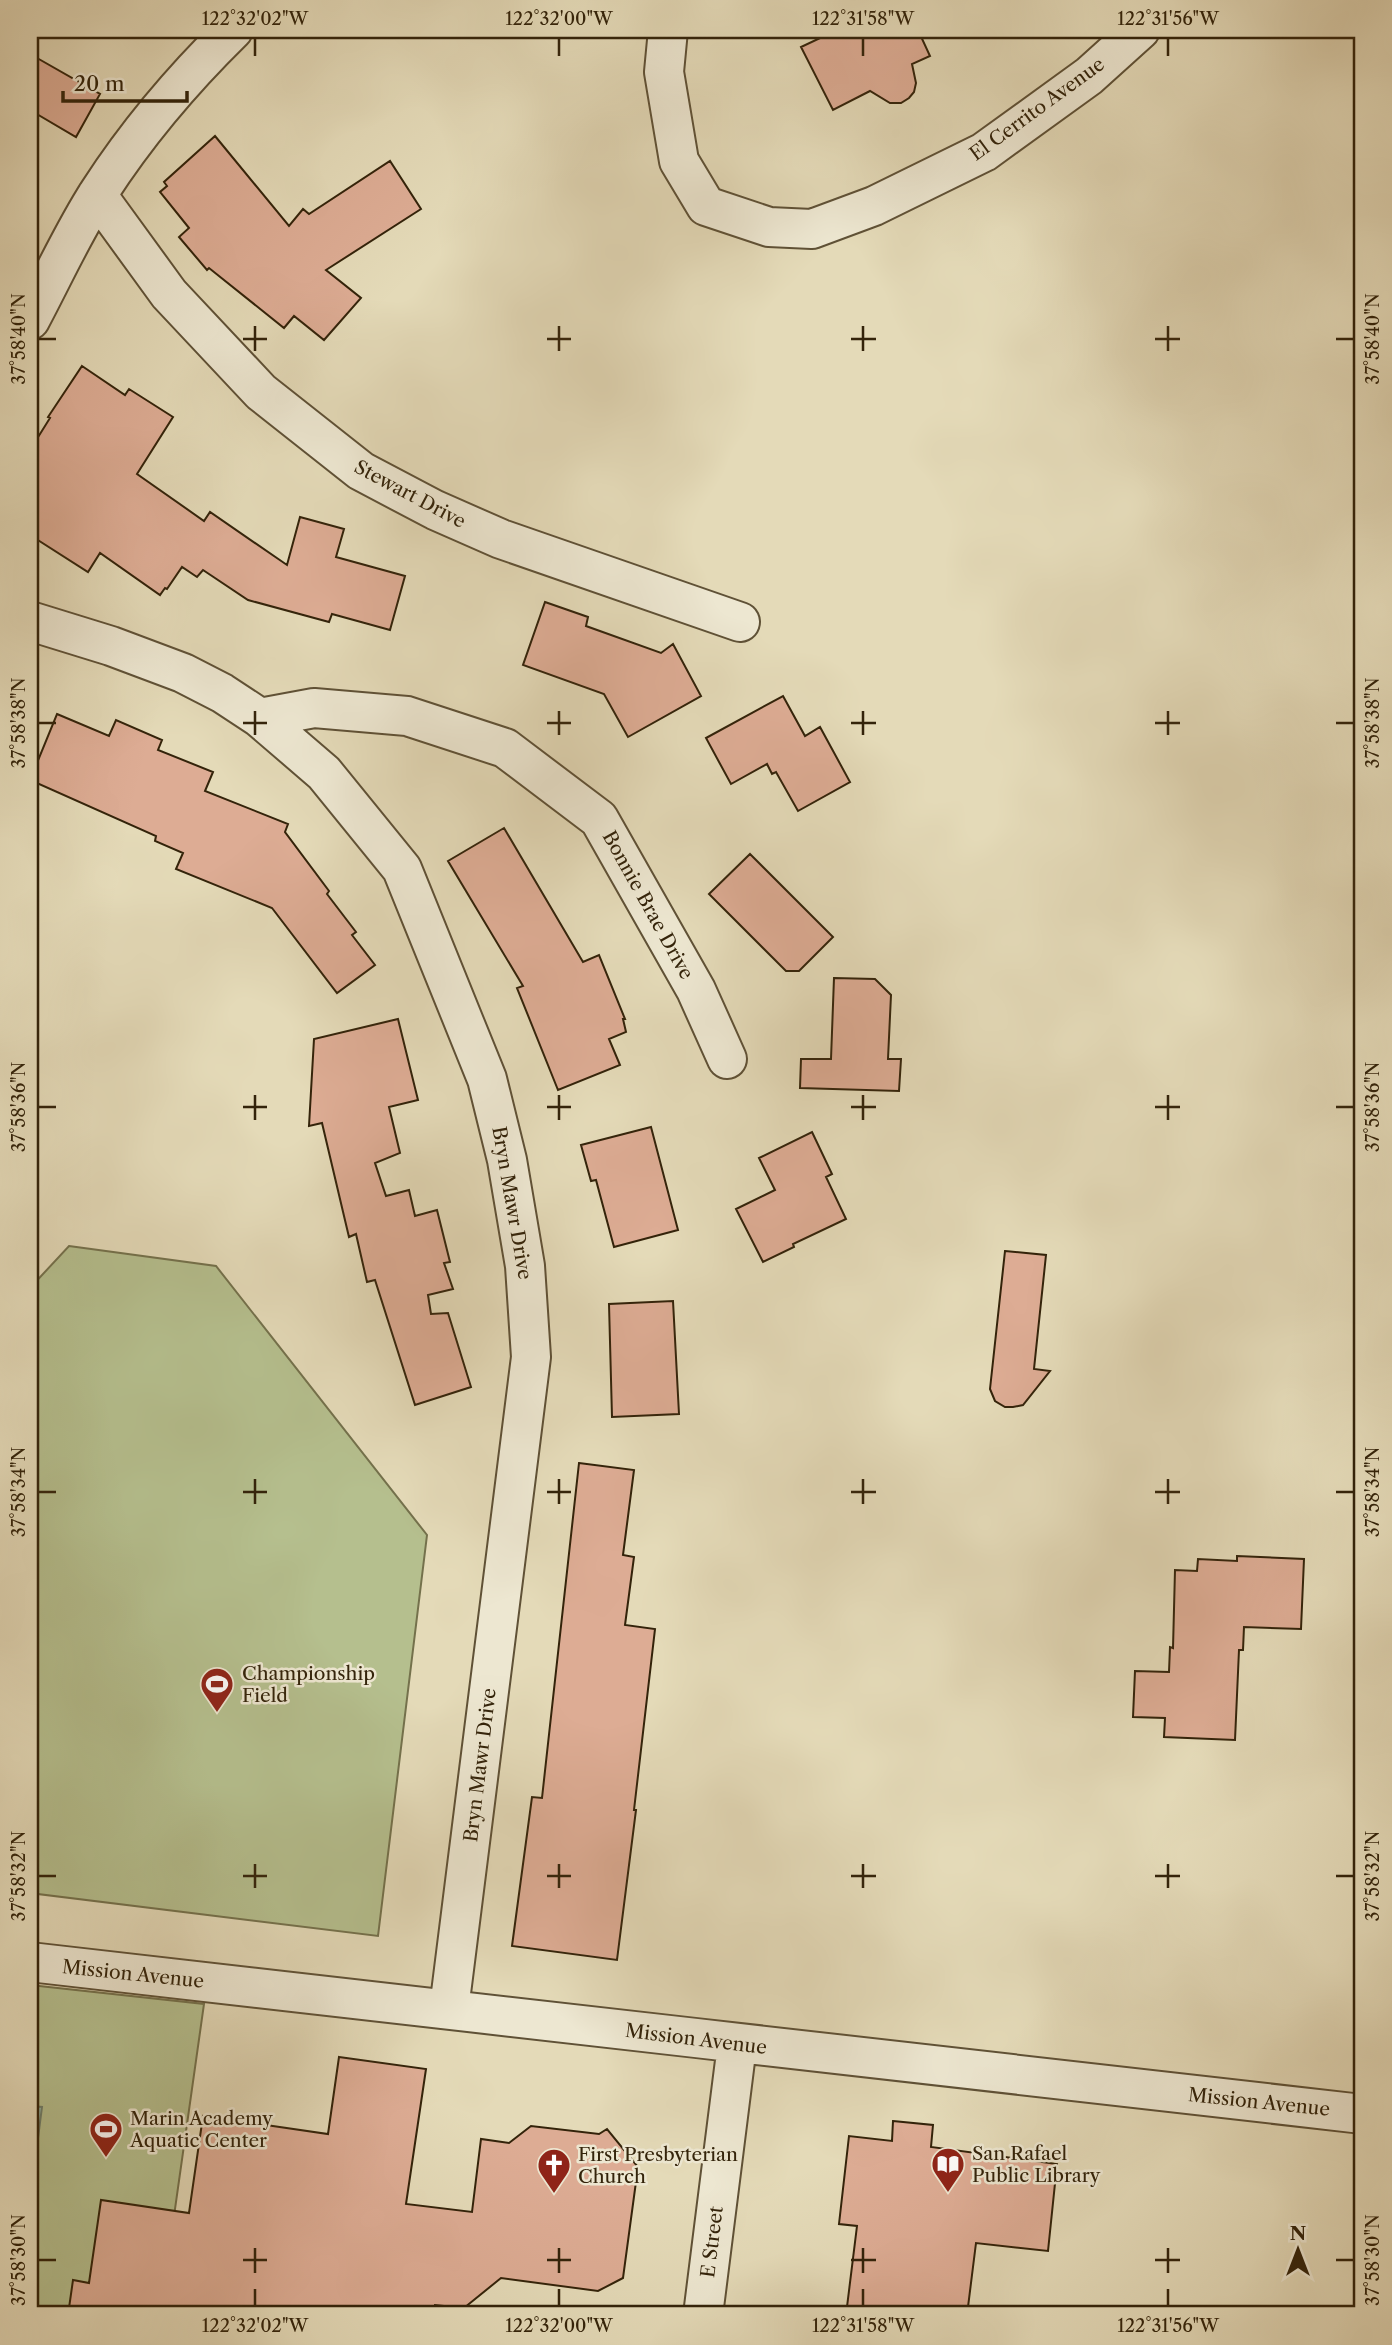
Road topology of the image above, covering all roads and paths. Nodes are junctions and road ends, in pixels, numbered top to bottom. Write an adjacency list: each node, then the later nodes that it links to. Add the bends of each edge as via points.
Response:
1 (233, 30): 4 (street, via 129,148)
2 (668, 30): 3 (street, El Cerrito Avenue, via 664,72 679,162 706,206 769,226 812,229 874,206 984,152 1089,76)
3 (1140, 30)
4 (97, 195): 5 (street); 7 (street, Stewart Drive, via 169,294 261,392 361,471 501,539)
5 (30, 320)
6 (30, 621): 8 (street, Bryn Mawr Drive, via 183,673)
7 (740, 622)
8 (260, 718): 9 (street, Bonnie Brae Drive, via 314,708 407,716 505,748 599,819 696,990); 11 (street, Bryn Mawr Drive, via 324,773 402,869 486,1079 507,1160 525,1266 531,1357)
9 (727, 1059)
10 (30, 1962): 11 (street, Mission Avenue)
11 (449, 2009): 12 (street, Mission Avenue)
12 (737, 2045): 13 (street, Mission Avenue); 14 (street, E Street)
13 (1356, 2113)
14 (703, 2315)

